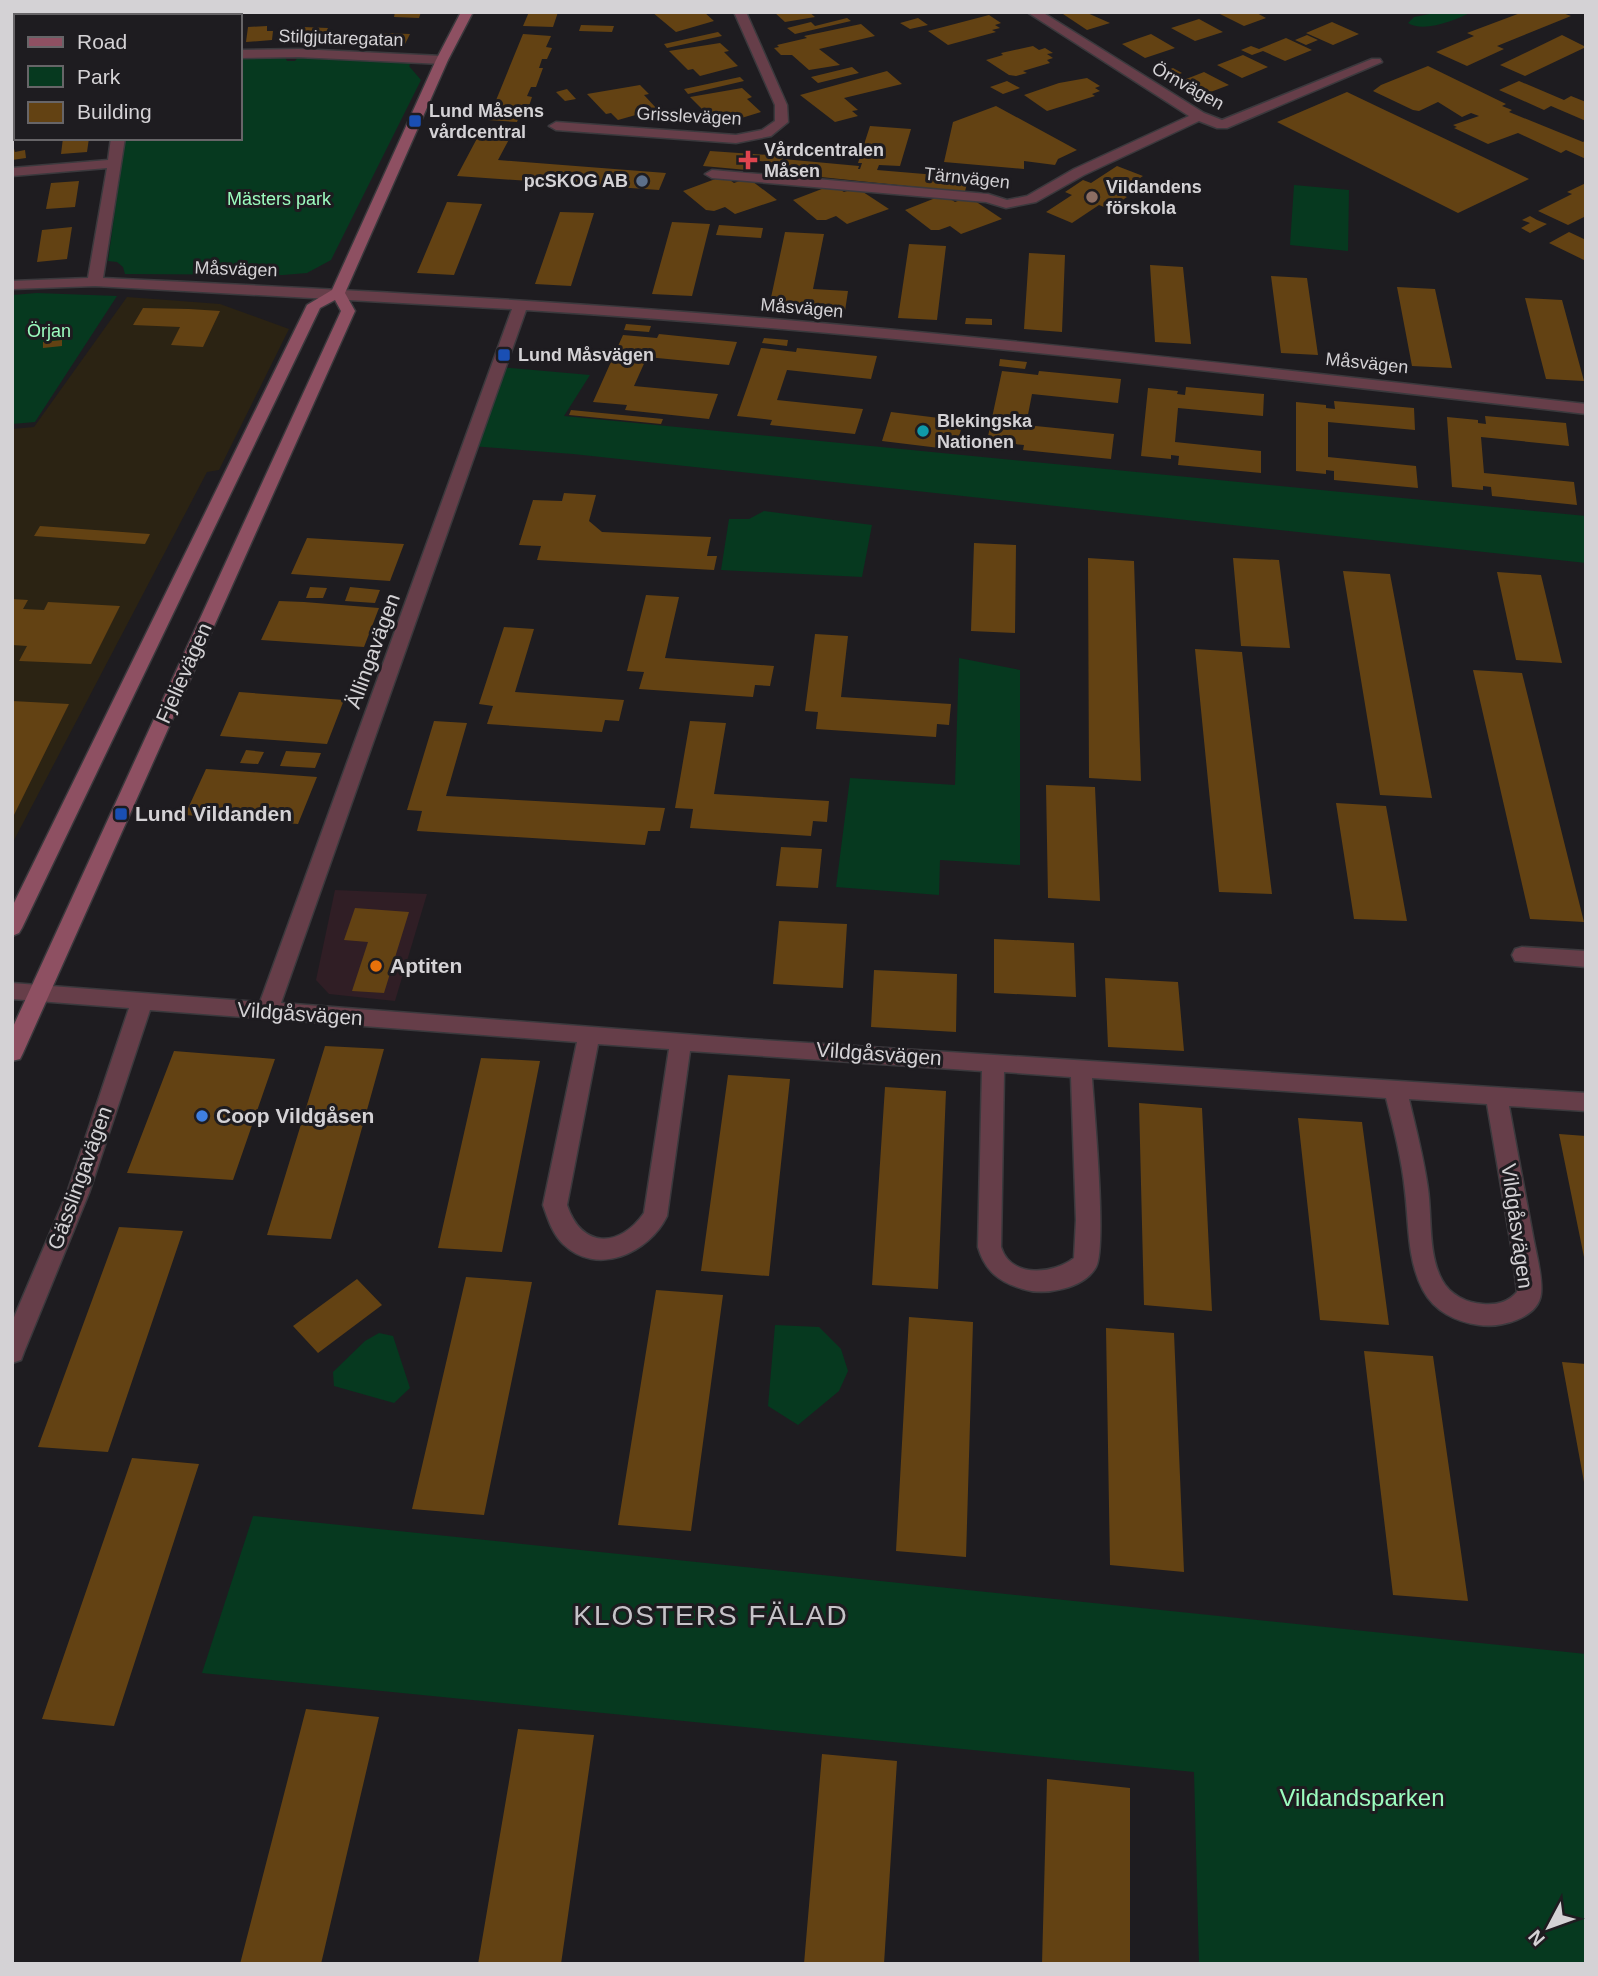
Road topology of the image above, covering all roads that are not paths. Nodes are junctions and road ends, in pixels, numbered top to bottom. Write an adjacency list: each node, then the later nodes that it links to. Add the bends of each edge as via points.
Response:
1 (467, 12): 5 (main road)
2 (740, 12): 8 (street, Grisslevägen, via 781,105 783,118 773,130 736,138)
3 (1033, 12): 7 (street, Örnvägen)
4 (242, 54): 5 (street, Stilgjutaregatan)
5 (442, 60): 15 (main road)
6 (1376, 62): 7 (street, Örnvägen, via 1222,125)
7 (1199, 116): 12 (street, Tärnvägen, via 1031,199 1006,204 988,198)
8 (555, 126)
9 (118, 140): 10 (street)
10 (116, 163): 11 (street); 13 (street)
11 (12, 172)
12 (712, 174)
13 (95, 282): 14 (street, Måsvägen); 15 (street, Måsvägen)
14 (12, 285)
15 (338, 293): 16 (street, Måsvägen); 18 (main road, Fjelievägen, via 314,305); 22 (main road, Fjelievägen, via 348,311)
16 (522, 305): 17 (street, Måsvägen, via 799,326 1437,390); 24 (street, Ällingavägen)
17 (1586, 410)
18 (12, 928)
19 (1522, 955): 20 (street)
20 (1586, 959)
21 (12, 991): 22 (street, Vildgåsvägen)
22 (40, 993): 23 (street, Vildgåsvägen); 27 (main road, Fjelievägen)
23 (142, 1002): 24 (street, Vildgåsvägen); 33 (street, Gässlingavägen, via 78,1193)
24 (267, 1012): 25 (street, Vildgåsvägen)
25 (589, 1034): 26 (street, Vildgåsvägen); 26 (street, via 555,1205 558,1223 568,1237 590,1249 613,1248 649,1230 655,1216)
26 (681, 1040): 28 (street, Vildgåsvägen)
27 (12, 1054)
28 (993, 1061): 29 (street, Vildgåsvägen); 29 (street, via 989,1239 992,1257 1005,1271 1029,1283 1072,1275 1086,1263)
29 (1081, 1067): 30 (street, Vildgåsvägen)
30 (1395, 1088): 31 (street, Vildgåsvägen); 31 (street, Vildgåsvägen, via 1416,1179 1433,1289 1475,1315 1518,1307 1529,1295)
31 (1496, 1095): 32 (street, Vildgåsvägen)
32 (1586, 1102)
33 (12, 1352)

